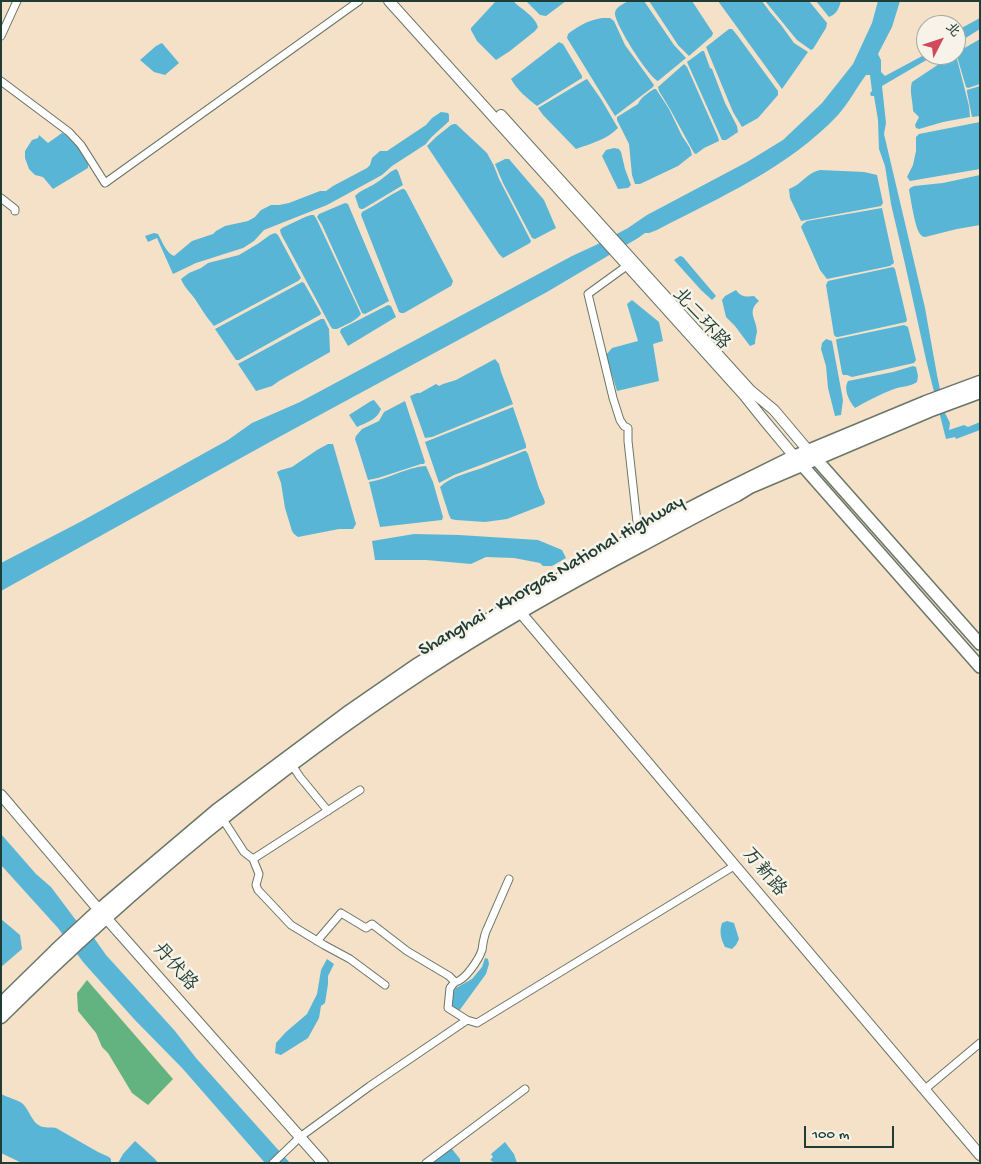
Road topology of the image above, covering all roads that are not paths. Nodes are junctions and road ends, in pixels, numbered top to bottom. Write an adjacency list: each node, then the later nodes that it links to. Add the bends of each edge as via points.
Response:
1 (17, 1): 5 (street)
2 (358, 1): 7 (street, via 105,183 69,132)
3 (389, 1): 10 (main road, 北二环路)
4 (398, 1): 10 (main road, 北二环路)
5 (3, 27): 6 (street)
6 (1, 36)
7 (1, 81)
8 (1, 198): 9 (street)
9 (15, 211)
10 (600, 229): 11 (main road, 北二环路)
11 (627, 261): 14 (main road, 北二环路, via 750,390 774,410); 15 (main road, 北二环路); 16 (street, via 588,294 620,420 628,428)
12 (980, 382): 14 (highway, Shanghai - Khorgas National Highway, via 926,402)
13 (980, 392): 14 (highway, Shanghai - Khorgas National Highway)
14 (812, 455): 15 (highway, Shanghai - Khorgas National Highway); 18 (main road, 北二环路)
15 (798, 461): 16 (highway, Shanghai - Khorgas National Highway, via 714,496); 17 (highway, Shanghai - Khorgas National Highway); 19 (main road, 北二环路)
16 (640, 534): 24 (highway, Shanghai - Khorgas National Highway, via 418,664 347,713)
17 (520, 612): 20 (highway, Shanghai - Khorgas National Highway, via 423,672); 26 (main road, 万新路)
18 (980, 644)
19 (978, 661)
20 (292, 765): 23 (street); 24 (highway, Shanghai - Khorgas National Highway)
21 (360, 790): 23 (street)
22 (1, 795): 28 (main road, 丹伏路)
23 (328, 811): 25 (street)
24 (219, 814): 25 (street, via 244,852); 28 (highway, Shanghai - Khorgas National Highway, via 142,886)
25 (253, 859): 29 (street, via 259,874 258,890 291,925)
26 (734, 866): 35 (street, via 477,1023); 38 (main road, 万新路)
27 (509, 879): 31 (street, via 486,929 481,951 466,975 460,982)
28 (103, 914): 30 (highway, Shanghai - Khorgas National Highway); 39 (main road, 丹伏路)
29 (317, 941): 31 (street, via 340,913 366,928 372,924 406,951); 32 (street, via 350,959)
30 (66, 948): 33 (highway, Shanghai - Khorgas National Highway); 34 (highway, Shanghai - Khorgas National Highway)
31 (455, 982): 35 (street, via 450,988 448,1008)
32 (385, 985)
33 (1, 1004)
34 (1, 1017)
35 (467, 1020): 39 (street)
36 (980, 1044): 38 (street)
37 (525, 1090): 43 (street)
38 (924, 1090): 40 (main road, 万新路)
39 (298, 1140): 41 (street); 42 (main road, 丹伏路)
40 (980, 1156)
41 (273, 1163)
42 (323, 1163)
43 (426, 1163)

